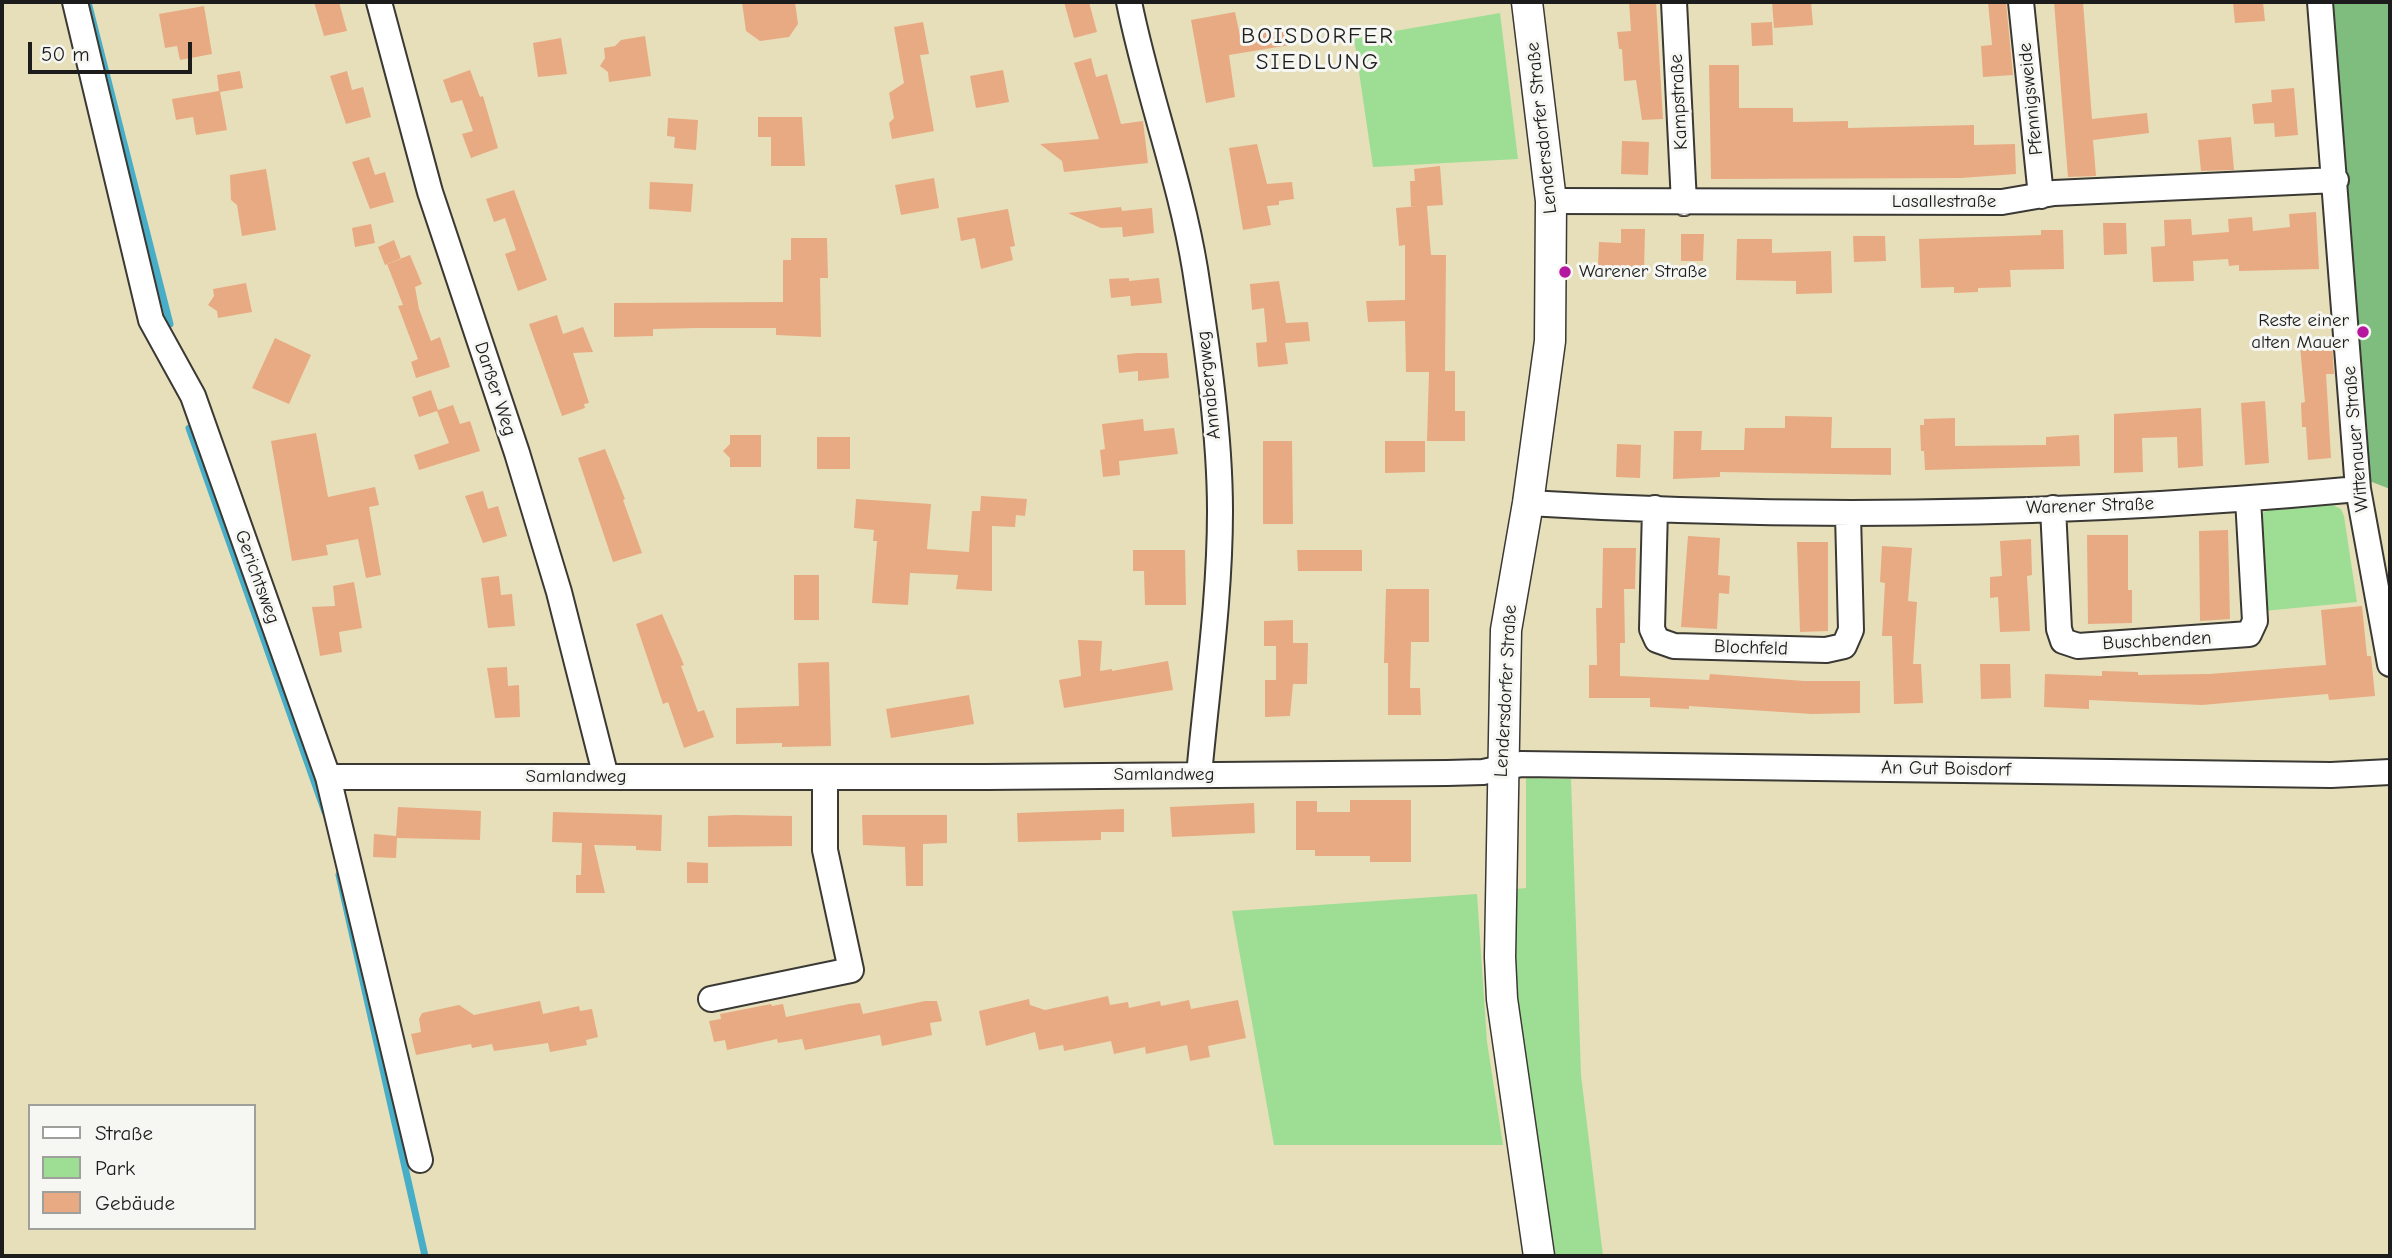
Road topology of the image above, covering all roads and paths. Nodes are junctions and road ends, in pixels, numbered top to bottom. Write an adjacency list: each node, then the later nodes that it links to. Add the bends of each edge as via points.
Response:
1 (75, 2): 22 (street, Gerichtsweg, via 151,320 192,396)
2 (380, 2): 23 (street, Darßer Weg, via 430,192 559,593)
3 (1129, 2): 21 (street, Annabergweg, via 1177,183 1210,379 1220,509)
4 (1527, 2): 10 (street, Lendersdorfer Straße)
5 (1675, 2): 11 (street, Kampstraße)
6 (2021, 2): 9 (street, Pfennigsweide)
7 (2320, 2): 8 (street, Wittenauer Straße)
8 (2336, 180): 9 (street, Lasallestraße); 12 (street, Wittenauer Straße)
9 (2041, 196): 11 (street, Lasallestraße, via 2002,202)
10 (1550, 201): 11 (street, Lasallestraße); 14 (street, Lendersdorfer Straße, via 1550,341)
11 (1684, 203)
12 (2358, 489): 13 (street, Warener Straße); 18 (street, Wittenauer Straße)
13 (2248, 499): 16 (street, Warener Straße); 16 (street, Buschbenden, via 2255,621 2249,634 2078,646 2063,641 2059,629)
14 (1528, 503): 15 (street, Warener Straße); 19 (street, Lendersdorfer Straße, via 1506,630)
15 (1655, 508): 17 (street, Warener Straße); 17 (street, Blochfeld, via 1652,629 1657,640 1674,646 1826,650 1844,646 1851,630)
16 (2053, 508): 17 (street, Warener Straße)
17 (1849, 515)
18 (2390, 664)
19 (1502, 767): 20 (street, An Gut Boisdorf); 21 (street, Samlandweg, via 1483,772); 27 (street, Lendersdorfer Straße, via 1502,999)
20 (2390, 772)
21 (1199, 775): 24 (street, Samlandweg)
22 (328, 777): 23 (street, Samlandweg); 26 (street, Gerichtsweg)
23 (606, 777): 24 (street, Samlandweg)
24 (825, 777): 25 (street, via 825,850 851,970)
25 (711, 999)
26 (420, 1160)
27 (1539, 1256)

